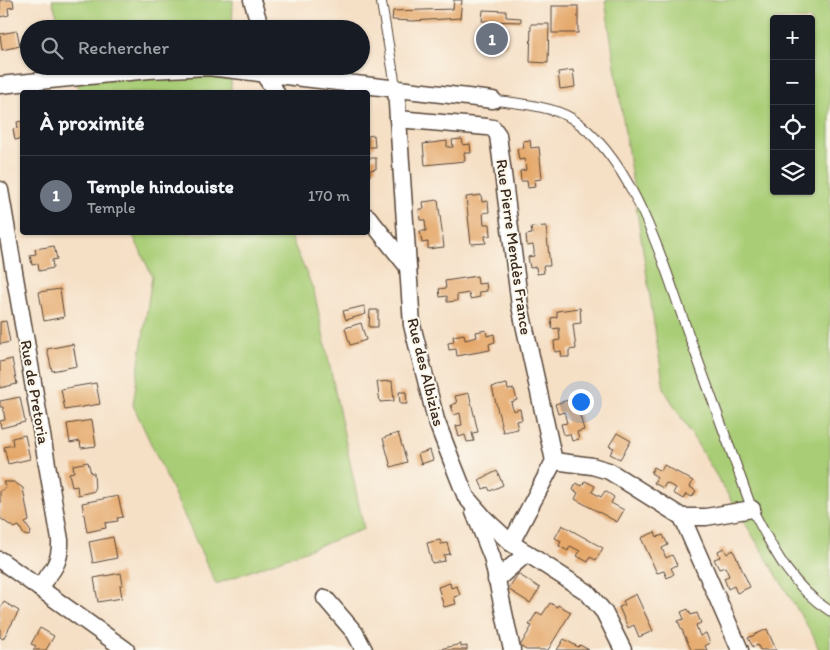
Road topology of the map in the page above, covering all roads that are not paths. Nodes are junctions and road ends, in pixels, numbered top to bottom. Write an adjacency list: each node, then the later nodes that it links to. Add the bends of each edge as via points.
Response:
1 (252, 0): 3 (street)
2 (381, 0): 8 (lane)
3 (258, 20)
4 (102, 75): 7 (street)
5 (268, 75): 9 (street)
6 (300, 75): 8 (street)
7 (0, 86)
8 (396, 89): 10 (street); 11 (street, Rue des Albizias)
9 (275, 90)
10 (493, 100): 17 (lane, via 544,108 570,117 612,155 651,231)
11 (398, 119): 14 (street, Rue des Albizias); 15 (street, Rue Pierre Mendès France, via 487,127 493,128 498,135 520,306)
12 (0, 190): 23 (street, Rue de Pretoria, via 60,540 56,566)
13 (370, 220): 14 (street)
14 (408, 267): 16 (street, Rue des Albizias, via 412,325 436,420)
15 (554, 461): 18 (street, via 609,471); 19 (street)
16 (466, 497): 19 (street, Rue des Albizias); 22 (street, via 492,557)
17 (752, 509): 18 (street, via 700,518); 25 (lane, via 788,572 808,595)
18 (682, 517): 30 (street)
19 (511, 543): 20 (street, Rue des Albizias)
20 (527, 553): 22 (street); 29 (street, Rue des Albizias, via 587,592 604,612)
21 (0, 560): 23 (street)
22 (496, 580): 28 (street)
23 (38, 587): 26 (street)
24 (325, 598): 27 (street, via 355,633)
25 (830, 611)
26 (126, 650)
27 (364, 650)
28 (512, 650)
29 (623, 650)
30 (740, 650)

